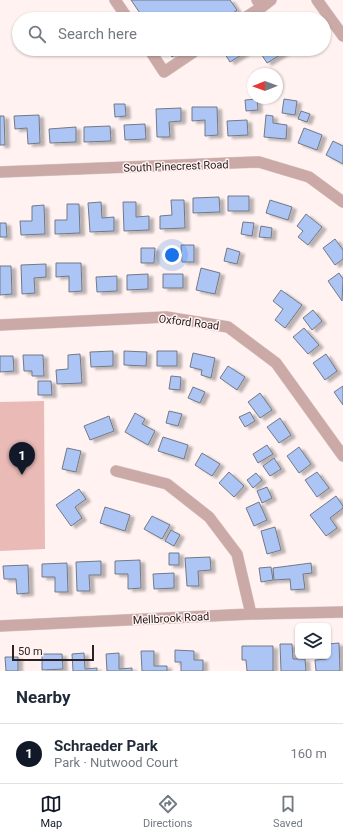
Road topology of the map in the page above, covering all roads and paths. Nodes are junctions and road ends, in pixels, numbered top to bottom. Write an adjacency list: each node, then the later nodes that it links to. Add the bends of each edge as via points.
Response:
1 (114, 0): 4 (street)
2 (317, 0): 6 (street)
3 (263, 2): 5 (street)
4 (123, 12)
5 (251, 12)
6 (326, 12)
7 (331, 19): 8 (street)
8 (343, 36)
9 (153, 56): 10 (street, via 164,72)
10 (188, 56)
11 (0, 172): 12 (street, South Pinecrest Road, via 259,162 309,177)
12 (343, 202)
13 (0, 325): 14 (street, Oxford Road, via 166,318 228,327 276,363)
14 (343, 456)
15 (116, 471): 17 (street, via 166,484 209,517 237,554)
16 (343, 612): 17 (street, Mellbrook Road)
17 (251, 614): 18 (street, Mellbrook Road)
18 (0, 626)

